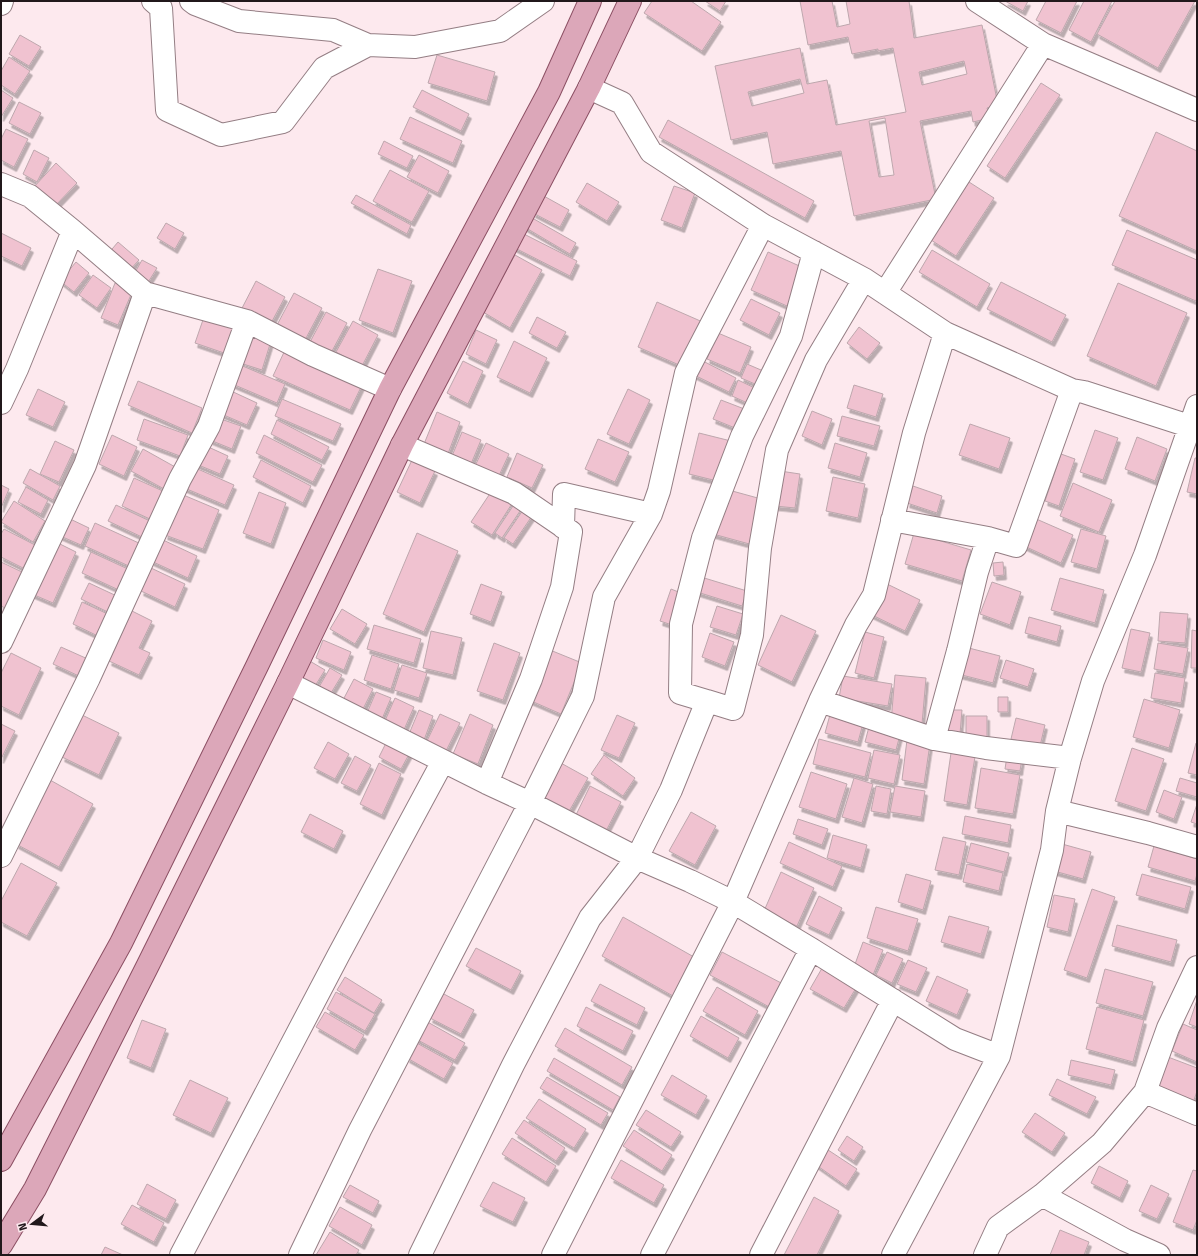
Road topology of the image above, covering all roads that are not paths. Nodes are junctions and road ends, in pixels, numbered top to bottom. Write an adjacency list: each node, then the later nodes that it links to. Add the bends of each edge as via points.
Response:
1 (2, 1): 8 (street)
2 (153, 1): 10 (street, via 161,8 167,110 221,135 283,122 324,68)
3 (191, 1): 10 (street, via 239,21 332,30)
4 (544, 1): 10 (street, via 500,31 415,47)
5 (590, 1): 22 (main road, via 549,92)
6 (630, 1): 11 (main road)
7 (977, 1): 9 (street)
8 (1, 4)
9 (1043, 44): 12 (street); 19 (street)
10 (368, 45)
11 (589, 88): 14 (street, via 622,103 651,152); 26 (main road)
12 (1197, 110)
13 (1, 184): 15 (street, via 30,196)
14 (763, 225): 16 (street); 27 (street, via 686,373)
15 (73, 231): 18 (street); 24 (street)
16 (814, 252): 17 (street); 33 (street, via 791,336 742,436 703,538 681,624 680,692)
17 (864, 279): 19 (street); 33 (street, via 816,360 776,450 760,548 752,636 734,709)
18 (145, 293): 20 (street); 31 (street, via 84,465)
19 (885, 293): 21 (street)
20 (247, 321): 22 (street, via 313,355); 42 (street, via 209,426 180,479 89,678)
21 (945, 333): 23 (street); 28 (street, via 914,433)
22 (390, 389): 51 (main road, via 257,666 120,942)
23 (1072, 390): 25 (street); 30 (street, via 1016,546)
24 (1, 403)
25 (1194, 421): 36 (street, via 1145,555 1093,681)
26 (402, 445): 29 (street, via 514,493); 32 (main road)
27 (652, 514): 29 (street, via 564,494); 39 (street, via 604,597 583,696)
28 (892, 520): 30 (street); 34 (street, via 874,595 856,625)
29 (563, 527): 38 (street, via 571,532 562,587 530,679)
30 (988, 538): 35 (street)
31 (1, 642)
32 (288, 683): 37 (street); 53 (main road, via 39,1182)
33 (707, 701): 43 (street, via 672,790)
34 (820, 701): 35 (street); 44 (street)
35 (934, 739): 36 (street)
36 (1070, 758): 40 (street)
37 (443, 761): 38 (street); 55 (street)
38 (487, 784): 39 (street)
39 (530, 803): 43 (street); 56 (street, via 360,1130)
40 (1057, 811): 41 (street); 48 (street, via 1052,850)
41 (1197, 847)
42 (1, 856)
43 (637, 858): 44 (street); 57 (street, via 590,918 512,1065)
44 (733, 902): 45 (street); 58 (street)
45 (811, 948): 47 (street); 59 (street)
46 (1197, 967): 49 (street, via 1168,1028)
47 (894, 1000): 48 (street, via 955,1039); 60 (street)
48 (999, 1056): 61 (street)
49 (1145, 1092): 50 (street); 52 (street, via 1102,1143)
50 (1197, 1114)
51 (1, 1160)
52 (1042, 1195): 54 (street); 62 (street, via 998,1227)
53 (1, 1245)
54 (1124, 1248): 63 (street)
55 (181, 1255)
56 (300, 1255)
57 (420, 1255)
58 (553, 1255)
59 (652, 1255)
60 (761, 1255)
61 (893, 1255)
62 (985, 1255)
63 (1159, 1255)

